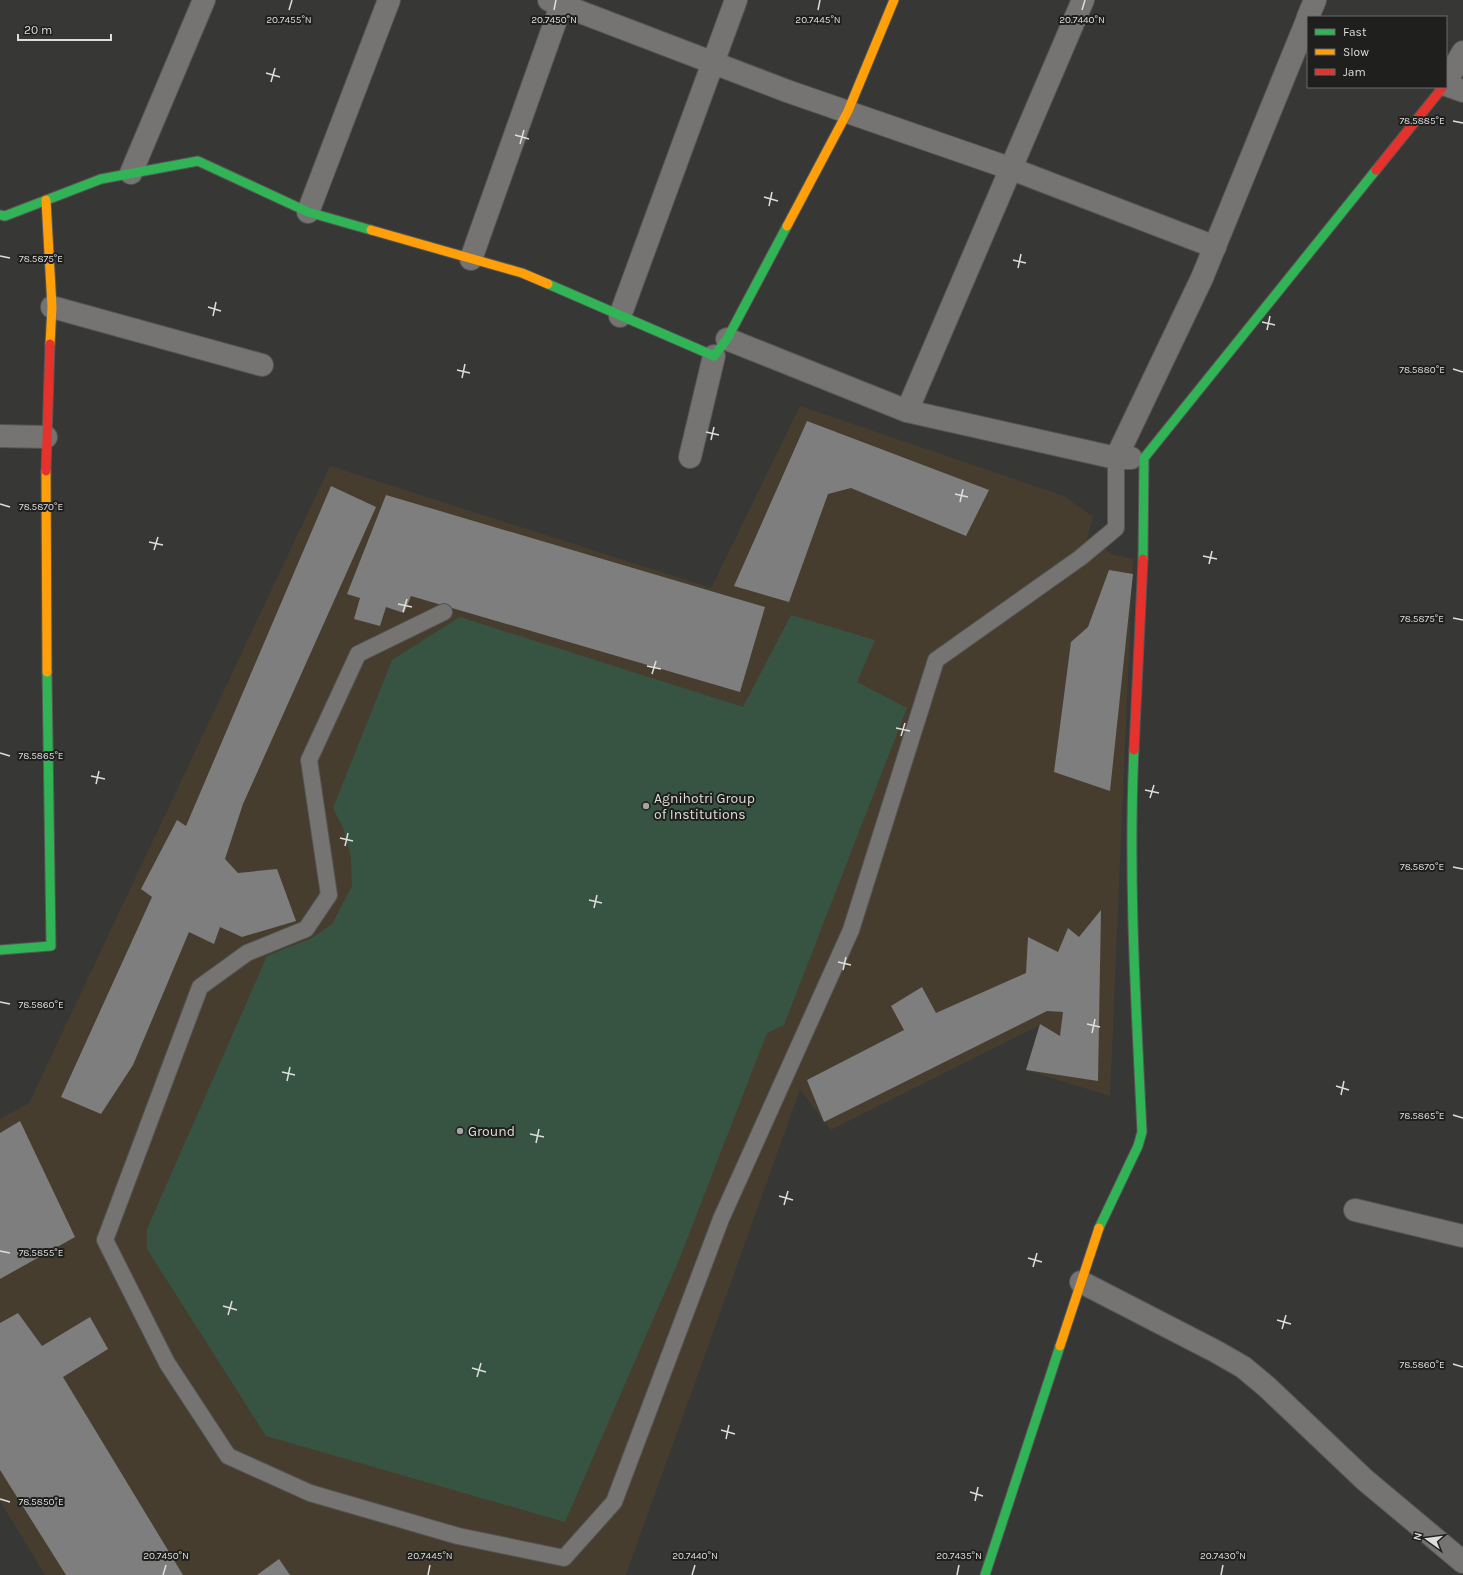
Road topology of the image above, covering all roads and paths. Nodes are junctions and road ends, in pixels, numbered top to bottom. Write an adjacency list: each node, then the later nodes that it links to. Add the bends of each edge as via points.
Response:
1 (204, 0): 18 (street)
2 (389, 0): 20 (street)
3 (736, 0): 11 (street)
4 (894, 0): 16 (street)
5 (1083, 0): 17 (street)
6 (1315, 0): 8 (street)
7 (558, 2): 11 (street); 23 (street)
8 (1309, 16)
9 (1307, 20): 22 (street)
10 (1463, 52): 12 (street)
11 (712, 63): 16 (street); 25 (street)
12 (1447, 80)
13 (1447, 85): 15 (street)
14 (1441, 88): 33 (street)
15 (1463, 91)
16 (848, 111): 17 (street); 26 (street)
17 (1012, 169): 22 (street); 28 (street)
18 (131, 173): 19 (street, via 101,179); 20 (street, via 198,161)
19 (46, 200): 21 (street, via 5,216); 24 (street)
20 (308, 212): 23 (street)
21 (0, 215)
22 (1215, 247): 32 (street)
23 (471, 259): 25 (street, via 522,273)
24 (52, 307): 27 (street); 30 (street)
25 (620, 316): 26 (street)
26 (721, 347): 28 (street); 31 (street)
27 (262, 365)
28 (907, 411): 32 (street)
29 (0, 436): 30 (street)
30 (46, 437): 35 (street, via 45,574 51,946)
31 (690, 457)
32 (1116, 458): 33 (street); 34 (lane, via 1116,528 1080,558 936,660 851,930 721,1219 614,1502 564,1558 458,1536 310,1493 228,1456 167,1363 105,1240 200,987 247,953 306,930 329,895 309,760 358,654)
33 (1144, 458): 38 (street, via 1143,577 1132,800 1133,948 1142,1132 1138,1146 1104,1213)
34 (444, 612)
35 (0, 950)
36 (1355, 1210): 37 (street)
37 (1463, 1236)
38 (1081, 1282): 39 (street, via 1215,1350 1243,1368 1267,1387 1365,1480); 40 (street)
39 (1463, 1562)
40 (985, 1575)

